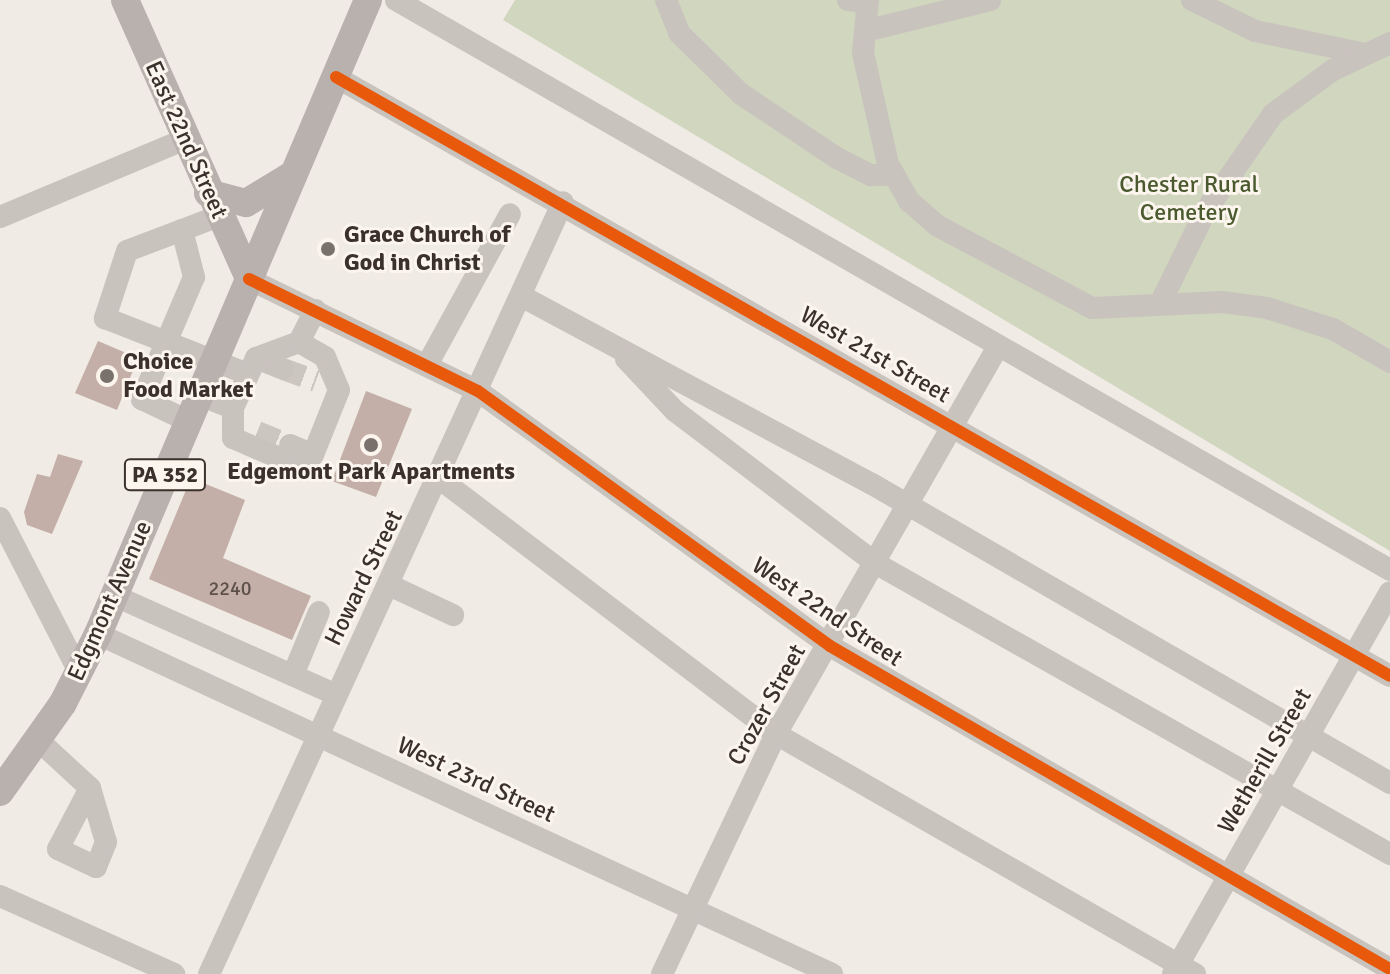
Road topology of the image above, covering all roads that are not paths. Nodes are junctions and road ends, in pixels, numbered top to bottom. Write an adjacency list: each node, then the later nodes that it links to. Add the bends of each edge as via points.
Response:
1 (125, 0): 12 (main road, East 22nd Street)
2 (368, 0): 11 (main road, Edgmont Avenue / PA 352)
3 (396, 0): 26 (street)
4 (666, 0): 14 (street, via 679,33 741,94 837,158 871,175)
5 (990, 0): 8 (street)
6 (1192, 0): 10 (street, via 1255,31)
7 (861, 1): 8 (street)
8 (865, 31): 14 (street, via 871,105)
9 (1390, 43): 10 (street)
10 (1361, 53): 22 (street, via 1299,93 1251,139 1171,272)
11 (336, 77): 13 (main road, Edgmont Avenue / PA 352); 15 (street, West 21st Street)
12 (183, 140): 16 (main road, East 22nd Street); 18 (street)
13 (294, 174): 16 (main road, via 246,203); 20 (main road, Edgmont Avenue / PA 352)
14 (894, 175): 22 (street, via 938,226 1062,296 1092,308)
15 (563, 202): 21 (street, Howard Street); 38 (street, West 21st Street)
16 (214, 204): 19 (street); 20 (main road, East 22nd Street)
17 (510, 214): 30 (street)
18 (0, 217)
19 (182, 230): 25 (street, via 194,277); 25 (street, via 127,251 105,318)
20 (249, 279): 23 (street, West 22nd Street); 28 (main road, Edgmont Avenue / PA 352)
21 (523, 297): 27 (street); 35 (street, Howard Street)
22 (1160, 304): 29 (street, via 1267,308 1333,329)
23 (315, 310): 24 (street); 30 (street, West 22nd Street)
24 (299, 342): 31 (street); 34 (street, via 325,357)
25 (169, 344): 28 (street); 36 (street, via 142,399)
26 (998, 346): 38 (street, Crozer Street); 46 (street)
27 (618, 353): 43 (street, via 672,374); 45 (street, via 675,411)
28 (214, 361): 31 (street); 36 (main road, Edgmont Avenue / PA 352)
29 (1390, 362)
30 (427, 365): 35 (street, West 22nd Street)
31 (252, 366): 32 (street); 37 (street)
32 (283, 369)
33 (316, 381): 34 (street)
34 (339, 390): 41 (street)
35 (478, 391): 42 (street, Howard Street); 53 (street, West 22nd Street)
36 (194, 408): 37 (street); 49 (main road, Edgmont Avenue / PA 352)
37 (232, 415): 39 (street); 41 (street, via 233,438 291,463)
38 (951, 425): 43 (street, Crozer Street); 54 (street, West 21st Street)
39 (257, 432)
40 (290, 445): 41 (street)
41 (313, 455)
42 (440, 479): 47 (street, Howard Street); 60 (street)
43 (908, 505): 45 (street, Crozer Street); 61 (street)
44 (0, 518): 55 (street)
45 (875, 563): 53 (street, Crozer Street); 66 (street)
46 (1390, 570)
47 (389, 585): 51 (street); 58 (street, Howard Street)
48 (1390, 592): 54 (street, Wetherill Street)
49 (113, 595): 52 (main road, Edgmont Avenue / PA 352); 56 (street)
50 (319, 612): 56 (street)
51 (453, 615)
52 (98, 634): 55 (main road, Edgmont Avenue / PA 352); 59 (street, West 23rd Street)
53 (830, 646): 60 (street, Crozer Street); 68 (street, West 22nd Street)
54 (1354, 656): 57 (street, West 21st Street); 61 (street, Wetherill Street)
55 (79, 672): 62 (main road, Edgmont Avenue / PA 352)
56 (293, 675): 58 (street)
57 (1390, 676)
58 (337, 695): 59 (street, Howard Street)
59 (316, 734): 70 (street, West 23rd Street); 74 (street, Howard Street)
60 (776, 734): 70 (street, Crozer Street); 72 (street)
61 (1309, 737): 63 (street); 66 (street, Wetherill Street)
62 (38, 740): 64 (street); 65 (main road, Edgmont Avenue / PA 352)
63 (1390, 783)
64 (90, 788)
65 (0, 792)
66 (1278, 792): 67 (street); 68 (street, Wetherill Street)
67 (1390, 854)
68 (1229, 877): 71 (street, West 22nd Street); 72 (street, Wetherill Street)
69 (0, 896): 73 (street)
70 (692, 909): 75 (street, Crozer Street); 76 (street, West 23rd Street)
71 (1390, 969)
72 (1182, 971)
73 (174, 974)
74 (209, 974)
75 (662, 974)
76 (832, 974)

